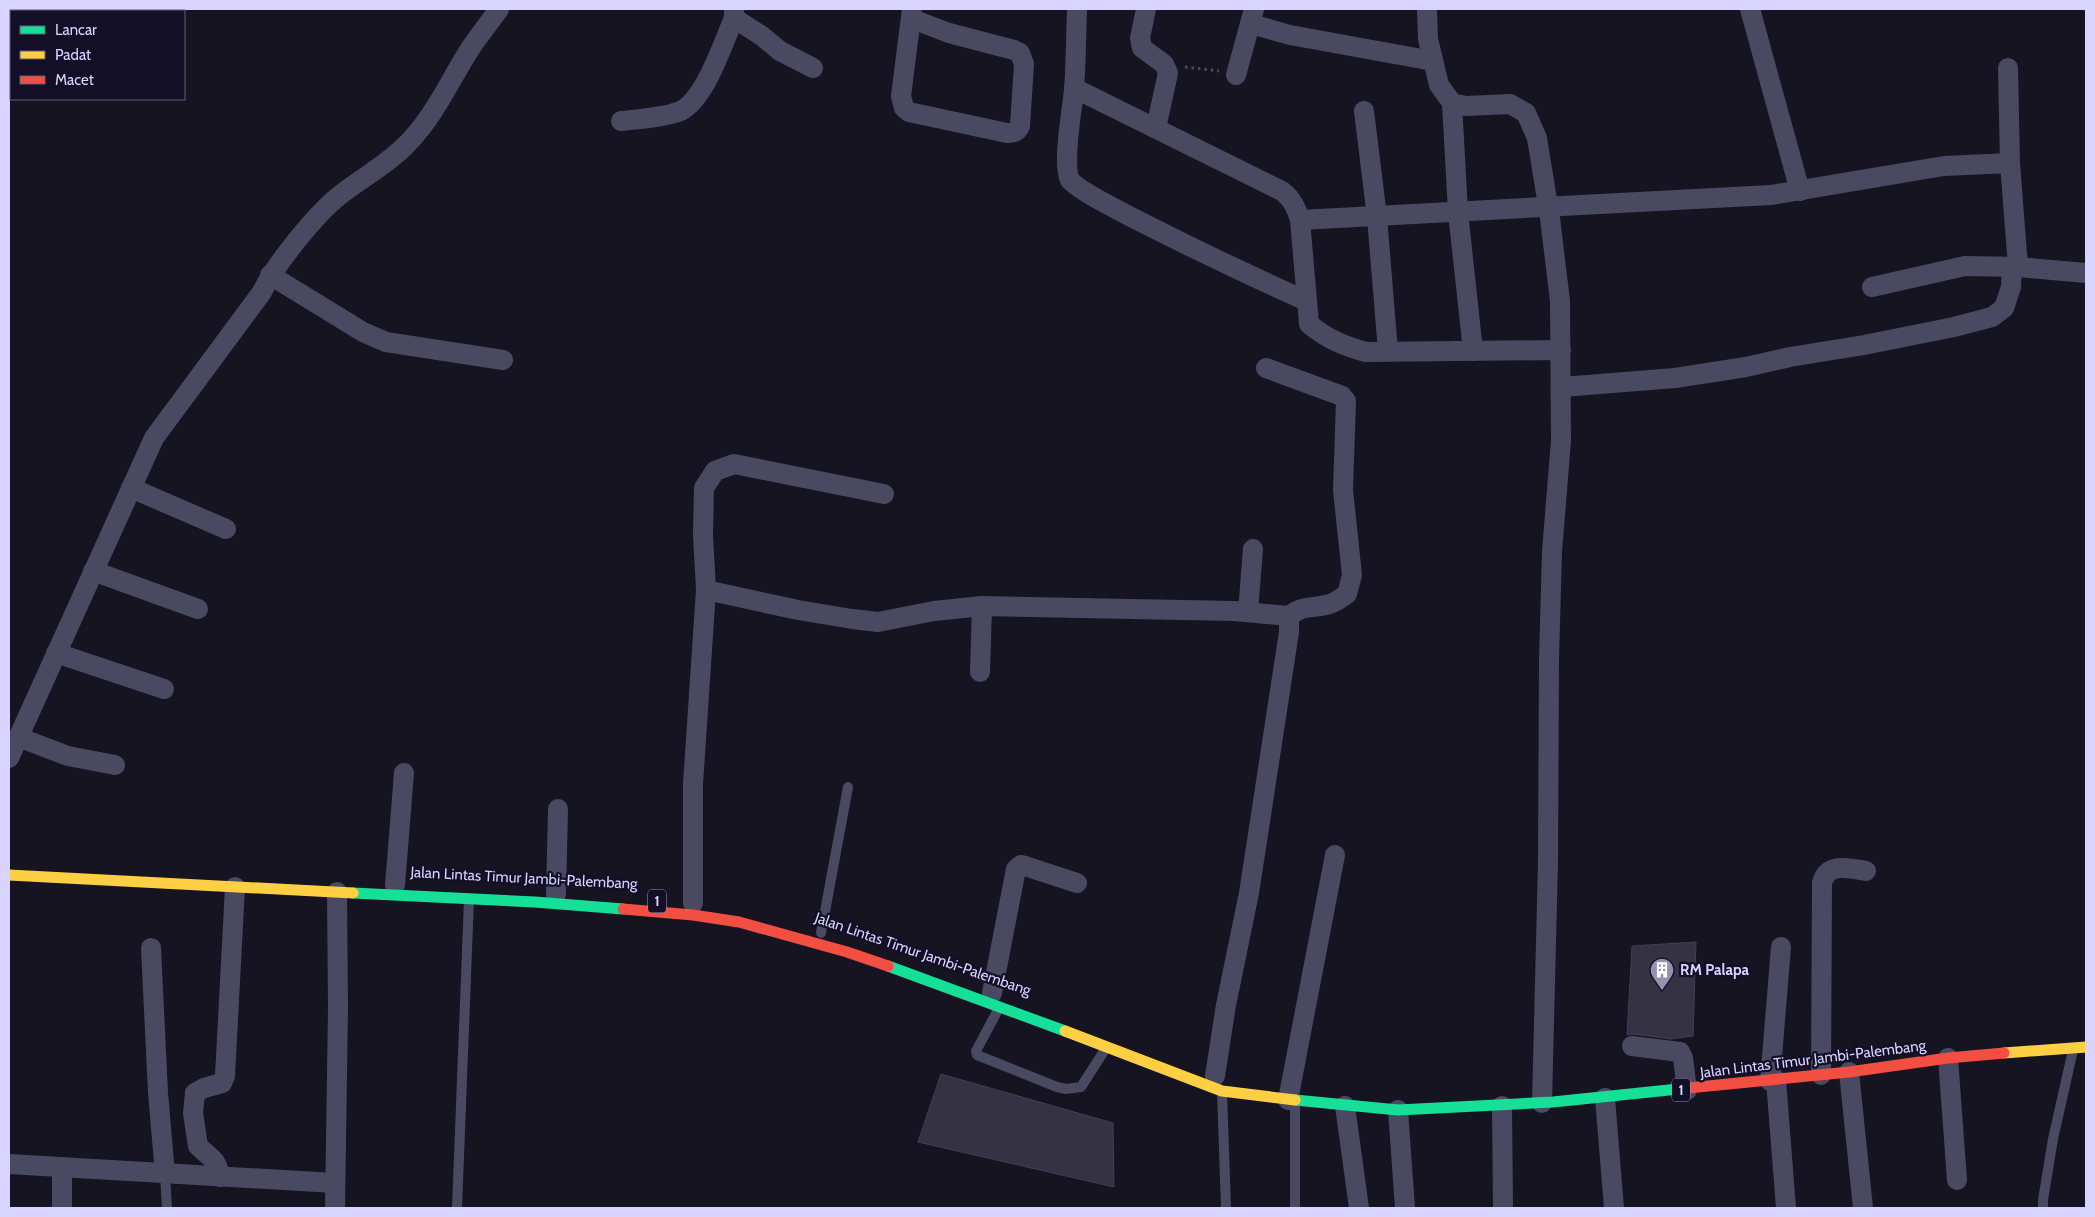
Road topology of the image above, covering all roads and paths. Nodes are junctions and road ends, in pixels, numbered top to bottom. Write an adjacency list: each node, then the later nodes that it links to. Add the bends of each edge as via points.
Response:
1 (499, 9): 27 (street, via 408,144 342,194 308,228)
2 (1146, 9): 11 (street, via 1140,38 1142,48)
3 (1427, 9): 9 (street)
4 (1750, 9): 20 (street)
5 (1078, 10): 14 (street)
6 (734, 14): 10 (street, via 780,51); 17 (street, via 702,91 693,102 679,112)
7 (912, 14): 7 (street, via 948,33 1020,53 1024,64 1018,130 1008,133 904,108 901,96)
8 (1252, 16): 9 (street, via 1290,35); 13 (street)
9 (1433, 61): 15 (street, via 1438,85)
10 (813, 68)
11 (1167, 68): 13 (path); 18 (street)
12 (2008, 68): 19 (street)
13 (1236, 74)
14 (1074, 88): 18 (street); 29 (street, via 1067,167 1071,181 1080,190)
15 (1452, 103): 21 (street, via 1466,106 1510,104 1526,113 1537,138); 22 (street)
16 (1364, 111): 23 (street)
17 (621, 121)
18 (1156, 128): 24 (street, via 1282,190 1290,197)
19 (2010, 163): 20 (street, via 1944,166); 25 (street)
20 (1800, 191): 21 (street)
21 (1549, 207): 22 (street); 30 (street, via 1560,301)
22 (1458, 212): 23 (street); 32 (street)
23 (1377, 217): 24 (street); 31 (street)
24 (1300, 220): 29 (street)
25 (2015, 267): 26 (street); 28 (street, via 1965,266); 35 (street, via 2004,308 1992,317 1746,367 1675,378)
26 (2086, 274)
27 (270, 275): 33 (street, via 363,332 386,342); 36 (street, via 262,292 154,438)
28 (1872, 287)
29 (1307, 301): 31 (street, via 1309,324 1326,338 1366,352)
30 (1561, 350): 32 (street); 35 (street)
31 (1388, 351): 32 (street)
32 (1473, 351)
33 (503, 360)
34 (1266, 368): 45 (street, via 1342,396 1346,401 1343,490 1352,575 1347,594 1328,605 1298,608)
35 (1562, 387): 84 (street, via 1552,551)
36 (131, 488): 38 (street); 40 (street)
37 (884, 494): 41 (street, via 734,464 715,471 704,488)
38 (226, 528)
39 (1254, 549): 44 (street)
40 (93, 571): 43 (street); 46 (street)
41 (706, 590): 42 (street, via 798,610 878,622); 65 (street, via 693,784)
42 (982, 606): 44 (street); 47 (street)
43 (198, 609)
44 (1248, 612): 45 (street)
45 (1289, 616): 80 (street, via 1249,894 1226,1005)
46 (56, 653): 48 (street); 49 (street)
47 (980, 672)
48 (164, 688)
49 (18, 737): 50 (street); 51 (street, via 68,756)
50 (9, 758)
51 (115, 765)
52 (404, 773): 60 (street)
53 (848, 787): 68 (lane)
54 (558, 809): 63 (street)
55 (1335, 855): 83 (street)
56 (9, 866): 60 (highway, Jalan Lintas Timur Jambi-Palembang / 1)
57 (1866, 871): 78 (street, via 1834,869 1825,875 1822,883)
58 (9, 875): 61 (highway, Jalan Lintas Timur Jambi-Palembang / 1)
59 (1077, 883): 71 (street, via 1021,865 1016,869)
60 (395, 885): 63 (highway, Jalan Lintas Timur Jambi-Palembang / 1)
61 (234, 887): 62 (highway, Jalan Lintas Timur Jambi-Palembang / 1); 91 (street, via 225,1076 222,1083 195,1093 193,1101 198,1146 212,1156)
62 (337, 892): 64 (highway, Jalan Lintas Timur Jambi-Palembang / 1); 93 (street)
63 (556, 894): 65 (highway, Jalan Lintas Timur Jambi-Palembang / 1)
64 (469, 899): 71 (highway, Jalan Lintas Timur Jambi-Palembang / 1, via 683,914 739,922); 97 (lane)
65 (693, 903): 66 (highway, Jalan Lintas Timur Jambi-Palembang / 1)
66 (757, 915)
67 (803, 928): 68 (highway, Jalan Lintas Timur Jambi-Palembang / 1)
68 (821, 934): 71 (highway, Jalan Lintas Timur Jambi-Palembang / 1)
69 (1781, 947): 79 (street)
70 (151, 948): 90 (street)
71 (996, 1000): 73 (highway, Jalan Lintas Timur Jambi-Palembang / 1); 73 (lane, via 977,1055 1057,1087 1075,1089 1081,1087); 80 (highway, Jalan Lintas Timur Jambi-Palembang / 1)
72 (1632, 1046): 81 (street, via 1680,1052)
73 (1106, 1047): 80 (highway, Jalan Lintas Timur Jambi-Palembang / 1)
74 (2086, 1047): 75 (highway, Jalan Lintas Timur Jambi-Palembang / 1)
75 (2074, 1049): 76 (highway, Jalan Lintas Timur Jambi-Palembang / 1); 106 (lane, via 2053,1139)
76 (1948, 1058): 77 (highway, Jalan Lintas Timur Jambi-Palembang / 1); 92 (street)
77 (1849, 1072): 78 (highway, Jalan Lintas Timur Jambi-Palembang / 1); 105 (street)
78 (1821, 1075): 79 (highway, Jalan Lintas Timur Jambi-Palembang / 1)
79 (1773, 1081): 81 (highway, Jalan Lintas Timur Jambi-Palembang / 1); 104 (street)
80 (1218, 1083): 83 (highway, Jalan Lintas Timur Jambi-Palembang / 1); 83 (highway, Jalan Lintas Timur Jambi-Palembang / 1); 98 (lane)
81 (1687, 1090): 82 (highway, Jalan Lintas Timur Jambi-Palembang / 1)
82 (1605, 1098): 84 (highway, Jalan Lintas Timur Jambi-Palembang / 1); 103 (street)
83 (1286, 1099): 85 (highway, Jalan Lintas Timur Jambi-Palembang / 1); 99 (lane)
84 (1542, 1103): 86 (highway, Jalan Lintas Timur Jambi-Palembang / 1)
85 (1345, 1106): 87 (highway, Jalan Lintas Timur Jambi-Palembang / 1); 100 (street)
86 (1502, 1106): 87 (highway, Jalan Lintas Timur Jambi-Palembang / 1); 102 (street)
87 (1398, 1110): 101 (street)
88 (9, 1164): 89 (street)
89 (62, 1166): 90 (street); 94 (street)
90 (165, 1174): 91 (street); 95 (lane)
91 (220, 1177): 93 (street)
92 (1958, 1180)
93 (335, 1183): 96 (street)
94 (62, 1208)
95 (167, 1208)
96 (335, 1208)
97 (457, 1208)
98 (1226, 1208)
99 (1295, 1208)
100 (1359, 1208)
101 (1406, 1208)
102 (1503, 1208)
103 (1614, 1208)
104 (1786, 1208)
105 (1863, 1208)
106 (2043, 1208)

